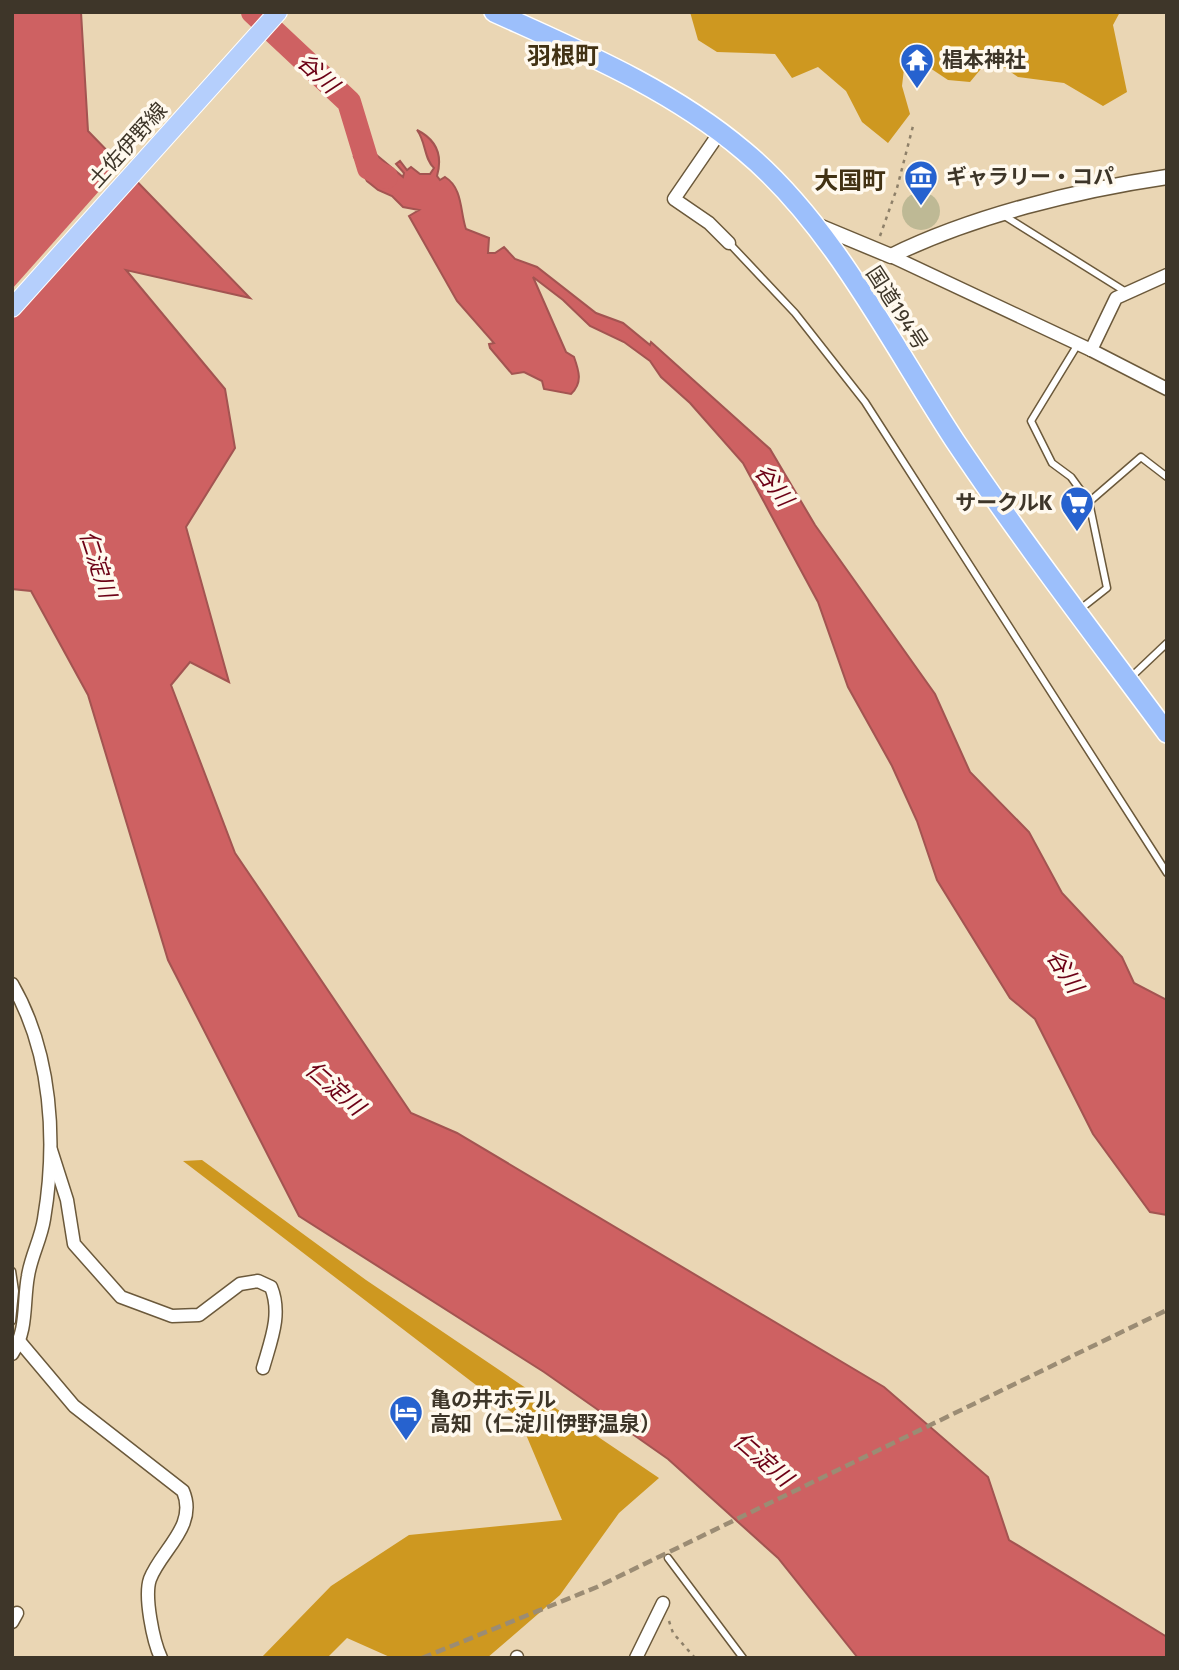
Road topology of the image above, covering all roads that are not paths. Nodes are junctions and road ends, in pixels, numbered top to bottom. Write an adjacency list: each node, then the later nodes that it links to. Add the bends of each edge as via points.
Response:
1 (278, 12): 11 (main road, 土佐伊野線)
2 (494, 12): 3 (highway, 国道194号, via 663,94)
3 (720, 132): 6 (highway, 国道194号, via 765,171); 7 (street, via 674,199)
4 (1167, 177): 5 (street, via 1092,188)
5 (1003, 215): 8 (street, via 928,237); 10 (lane)
6 (810, 222): 8 (street); 17 (highway, 国道194号, via 956,443)
7 (729, 243): 21 (lane, via 795,313 865,402)
8 (891, 256): 12 (street)
9 (1167, 275): 10 (street)
10 (1127, 293): 13 (street, via 1116,298)
11 (12, 308)
12 (1079, 344): 13 (street); 16 (lane, via 1031,421 1052,463 1071,477)
13 (1091, 349): 14 (street)
14 (1167, 389)
15 (1167, 477): 16 (lane, via 1141,457)
16 (1089, 502): 17 (lane, via 1107,588)
17 (1077, 611): 19 (highway, 国道194号)
18 (1167, 643): 19 (lane)
19 (1128, 680): 20 (highway, 国道194号)
20 (1167, 733)
21 (1167, 873)
22 (12, 984): 23 (street, via 26,1010 45,1079)
23 (51, 1150): 26 (street, via 44,1221 27,1276); 28 (street, via 67,1200 74,1244 121,1297 172,1316 199,1315 240,1284 258,1281 271,1287 277,1302 276,1322)
24 (12, 1271): 25 (lane)
25 (12, 1321)
26 (16, 1337): 27 (street); 31 (street, via 74,1406 183,1491 182,1527 149,1587 154,1644)
27 (12, 1354)
28 (263, 1368)
29 (668, 1558): 33 (lane)
30 (663, 1603): 32 (street)
31 (161, 1658)
32 (636, 1658)
33 (743, 1658)

